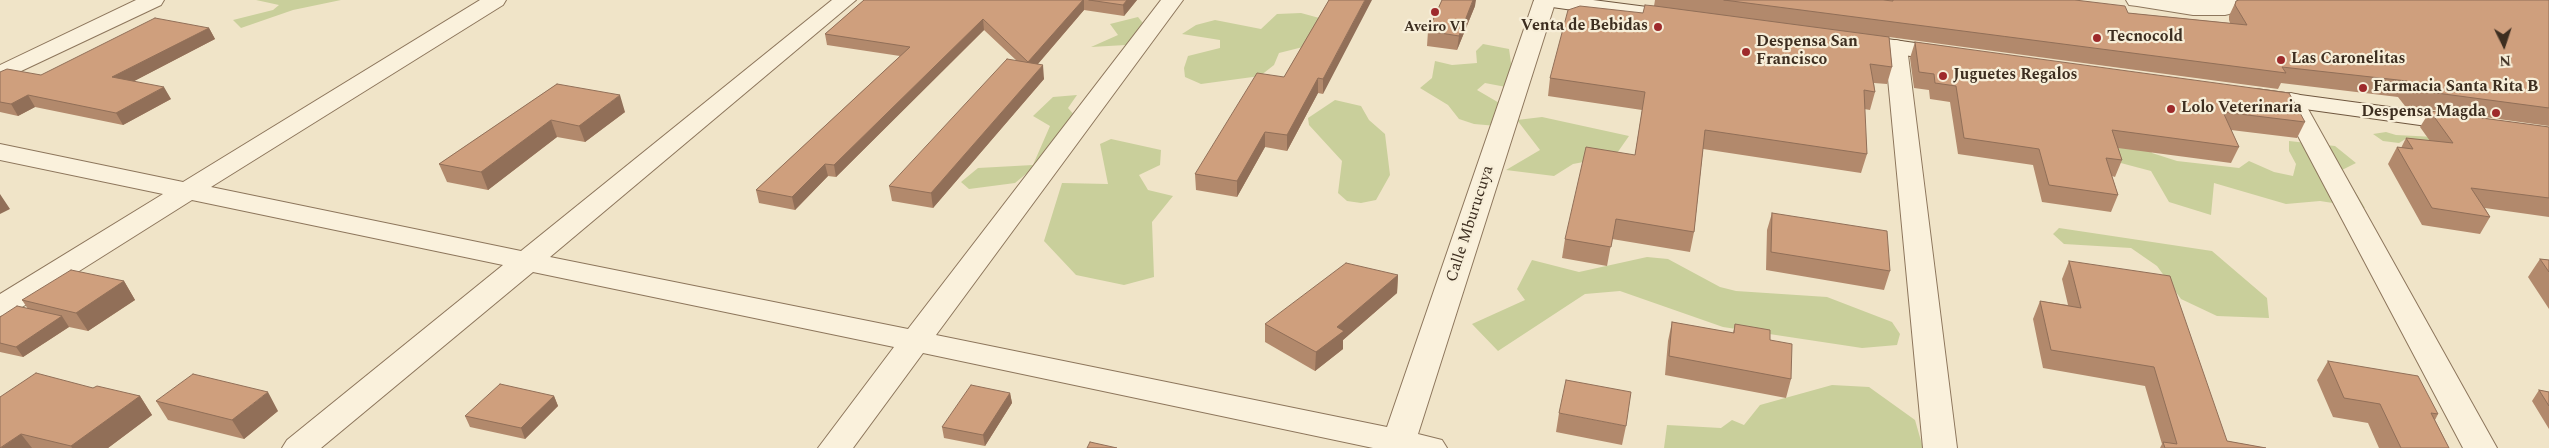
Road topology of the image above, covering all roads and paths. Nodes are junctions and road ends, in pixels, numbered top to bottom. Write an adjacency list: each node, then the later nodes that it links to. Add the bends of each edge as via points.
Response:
1 (153, 0): 12 (street)
2 (495, 0): 17 (street)
3 (845, 0): 18 (street)
4 (1172, 0): 20 (street)
5 (1545, 0): 8 (street); 21 (street, Calle Mburucuya)
6 (2137, 0): 7 (street, via 2193,8 2226,8 2235,2)
7 (2233, 0)
8 (1703, 21)
9 (1829, 38): 10 (street)
10 (1896, 47): 11 (street); 25 (street)
11 (1975, 58)
12 (0, 74)
13 (2232, 92): 14 (street)
14 (2291, 100): 15 (street); 26 (street)
15 (2480, 126)
16 (0, 152): 17 (street)
17 (188, 190): 18 (street); 19 (street)
18 (527, 261): 20 (street); 22 (street)
19 (0, 307)
20 (916, 342): 21 (street); 23 (street)
21 (1398, 445): 24 (street)
22 (299, 448)
23 (835, 448)
24 (1430, 448)
25 (1940, 448)
26 (2480, 448)

